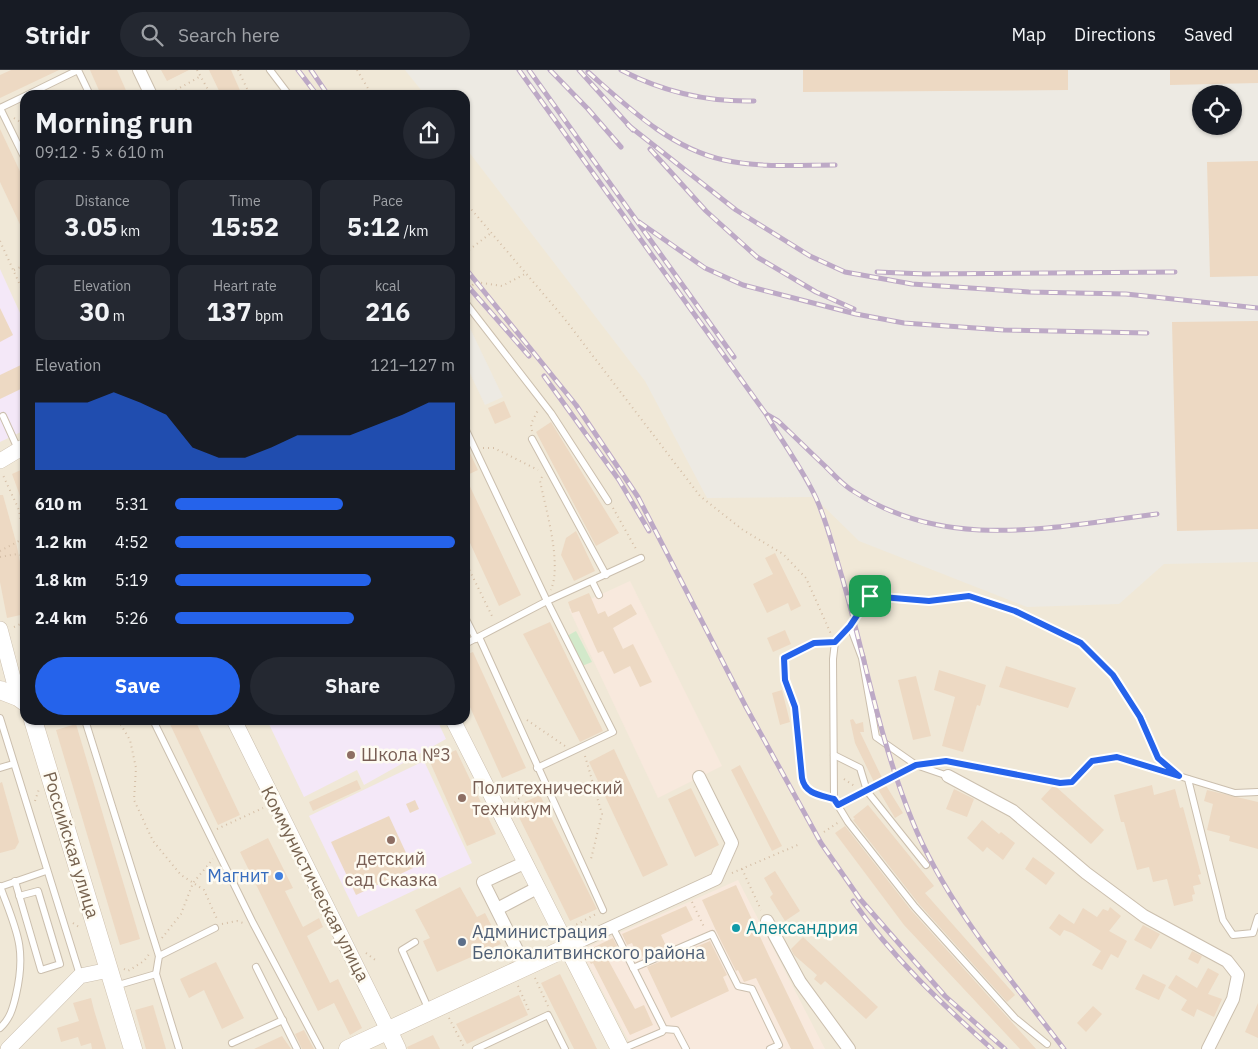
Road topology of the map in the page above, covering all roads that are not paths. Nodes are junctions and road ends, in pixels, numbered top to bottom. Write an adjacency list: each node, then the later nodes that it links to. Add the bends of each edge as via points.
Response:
1 (139, 70): 5 (street)
2 (270, 70): 6 (lane)
3 (38, 90): 4 (lane, via 78,70)
4 (88, 90)
5 (149, 90)
6 (285, 90)
7 (20, 99): 8 (lane)
8 (0, 108): 9 (lane)
9 (20, 149)
10 (470, 308): 15 (lane, via 542,401)
11 (4, 416): 14 (lane)
12 (470, 439): 20 (lane)
13 (532, 439): 17 (lane)
14 (13, 453)
15 (608, 501)
16 (641, 558): 17 (lane)
17 (606, 575): 18 (lane)
18 (592, 581): 19 (lane); 20 (lane)
19 (599, 595)
20 (547, 601): 24 (lane); 39 (lane, via 613,732)
21 (470, 625): 24 (lane)
22 (850, 626): 26 (lane); 40 (lane, via 862,658 876,737 916,765); 43 (lane, via 870,596 929,601 969,596 1015,611 1081,643 1113,675 1140,717 1158,758 1179,776)
23 (5, 629): 28 (street)
24 (477, 638): 25 (lane); 39 (lane)
25 (470, 642)
26 (835, 642): 36 (lane); 42 (lane, via 814,643 784,658 785,680 795,707)
27 (0, 690): 29 (main road)
28 (20, 692)
29 (20, 699)
30 (0, 718): 37 (lane)
31 (35, 725): 64 (main road, Российская улица)
32 (87, 725): 60 (lane)
33 (155, 725): 78 (lane, via 253,923)
34 (236, 725): 71 (street, Коммунистическая улица)
35 (455, 725): 45 (street)
36 (834, 755): 46 (lane, via 860,768 867,791); 73 (lane, via 836,802 845,818 915,907 1015,1018)
37 (13, 764): 38 (lane); 47 (lane)
38 (0, 768)
39 (536, 768): 53 (lane)
40 (948, 776): 87 (street, via 1013,810 1086,873 1144,916 1227,962 1238,975 1235,991)
41 (699, 777): 56 (street, via 732,843 716,879)
42 (802, 778)
43 (1188, 779): 44 (lane, via 1235,793); 54 (lane, via 1223,920 1233,935 1253,933)
44 (1258, 792)
45 (524, 863): 50 (street); 52 (street, via 483,882)
46 (926, 865)
47 (46, 870): 48 (lane); 66 (lane)
48 (14, 881): 49 (lane); 51 (lane)
49 (0, 886): 69 (lane, via 20,942 21,968 9,1020)
50 (537, 888): 52 (street); 59 (street)
51 (19, 896): 51 (lane, via 41,970 60,964 38,891)
52 (497, 909): 63 (street)
53 (603, 910)
54 (1258, 917)
55 (766, 921): 86 (street, via 800,982)
56 (612, 926): 59 (street); 62 (lane)
57 (215, 928): 60 (lane)
58 (415, 942): 67 (lane, via 402,950)
59 (568, 947): 63 (main road); 83 (main road)
60 (159, 956): 65 (lane)
61 (256, 966): 68 (lane)
62 (634, 968): 70 (lane); 85 (lane, via 712,934 738,986 752,989 779,1045)
63 (530, 973): 67 (main road)
64 (115, 974): 65 (lane); 66 (street); 75 (main road, Российская улица)
65 (156, 974): 76 (lane)
66 (80, 976): 74 (street)
67 (429, 1011): 71 (main road)
68 (283, 1020): 72 (lane); 77 (lane)
69 (0, 1028)
70 (664, 1029): 83 (lane); 84 (lane, via 676,1030)
71 (388, 1030): 79 (main road); 80 (main road, Коммунистическая улица)
72 (232, 1043)
73 (1047, 1044)
74 (8, 1049)
75 (133, 1049)
76 (179, 1049)
77 (297, 1049)
78 (320, 1049)
79 (348, 1049)
80 (397, 1049)
81 (476, 1049): 82 (lane, via 548,1015)
82 (565, 1049)
83 (621, 1049)
84 (686, 1049)
85 (770, 1049)
86 (849, 1049)
87 (1208, 1049)

